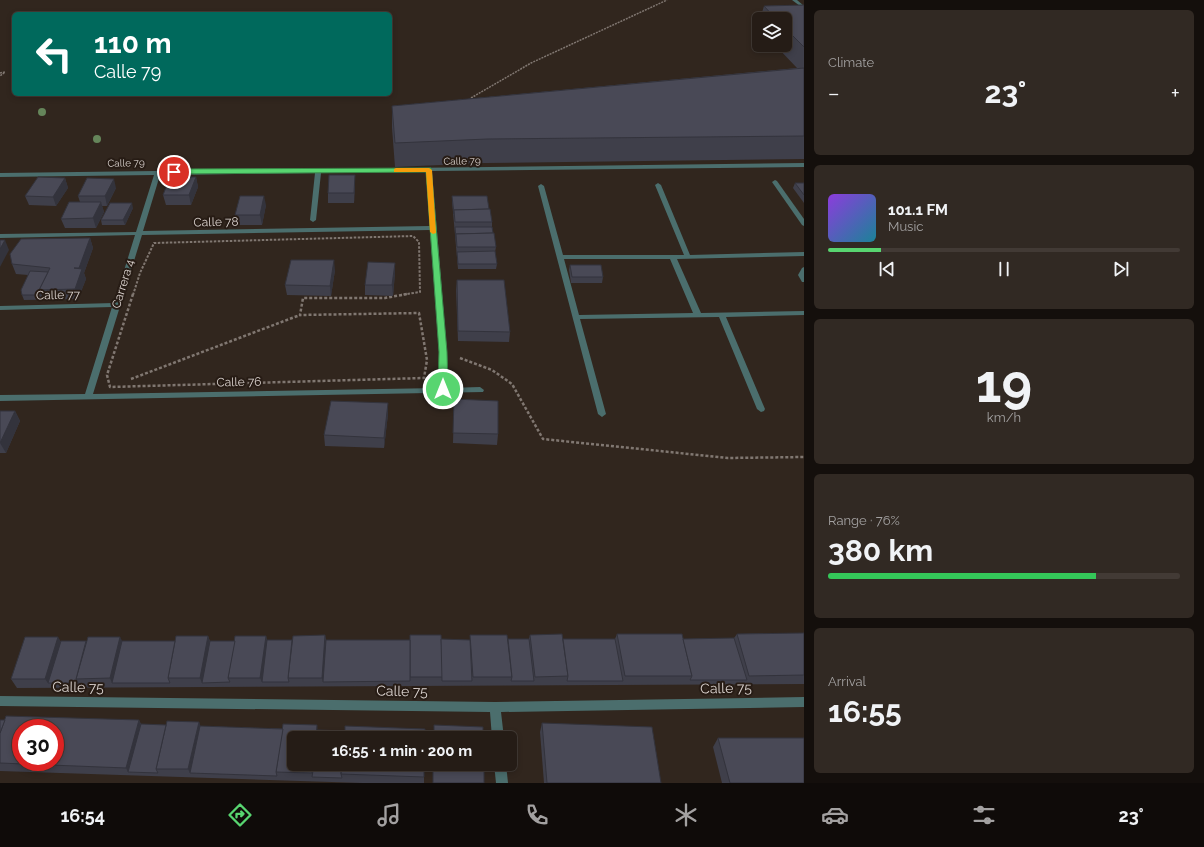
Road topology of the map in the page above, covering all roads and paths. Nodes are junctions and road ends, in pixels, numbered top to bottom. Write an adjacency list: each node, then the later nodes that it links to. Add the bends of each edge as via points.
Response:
1 (667, 0): 4 (path, via 532,63 473,98)
2 (794, 0): 3 (street)
3 (804, 8)
4 (466, 99)
5 (804, 165): 6 (street, Calle 79)
6 (429, 170): 7 (street, Calle 79); 15 (street)
7 (318, 171): 8 (street, Calle 79); 13 (street)
8 (158, 172): 9 (street, Calle 79); 16 (street, Carrera 4)
9 (0, 175)
10 (774, 182): 14 (street)
11 (658, 185): 21 (street)
12 (541, 186): 19 (street)
13 (313, 220)
14 (804, 224)
15 (433, 228): 16 (street, Calle 78); 31 (street)
16 (139, 234): 17 (street, Calle 78); 24 (street, Carrera 4)
17 (0, 236)
18 (804, 254): 21 (street)
19 (560, 257): 20 (street); 30 (street)
20 (673, 257): 21 (street); 29 (street)
21 (688, 257)
22 (804, 269): 23 (street, via 801,275)
23 (804, 280)
24 (117, 305): 25 (street, Calle 77); 35 (street, Carrera 4)
25 (0, 308)
26 (804, 312): 27 (street)
27 (720, 314): 29 (street); 37 (street)
28 (300, 315): 32 (path); 32 (path, via 419,313 427,360 424,378); 32 (path, via 303,298 385,298 420,292 419,242 413,236 154,243 140,273 108,375)
29 (698, 315): 30 (street)
30 (576, 317): 38 (street)
31 (443, 352): 33 (street); 39 (path, via 492,370 512,384 543,439 728,458)
32 (110, 387): 35 (path)
33 (443, 389): 34 (street, Calle 76); 35 (street, Calle 76)
34 (480, 390)
35 (88, 397): 36 (street, Calle 76)
36 (0, 398)
37 (761, 409)
38 (602, 414)
39 (804, 457)
40 (0, 701): 42 (street, Calle 75)
41 (804, 702): 42 (street, Calle 75)
42 (495, 706): 43 (street)
43 (497, 731)
44 (501, 771): 45 (street)
45 (502, 783)

